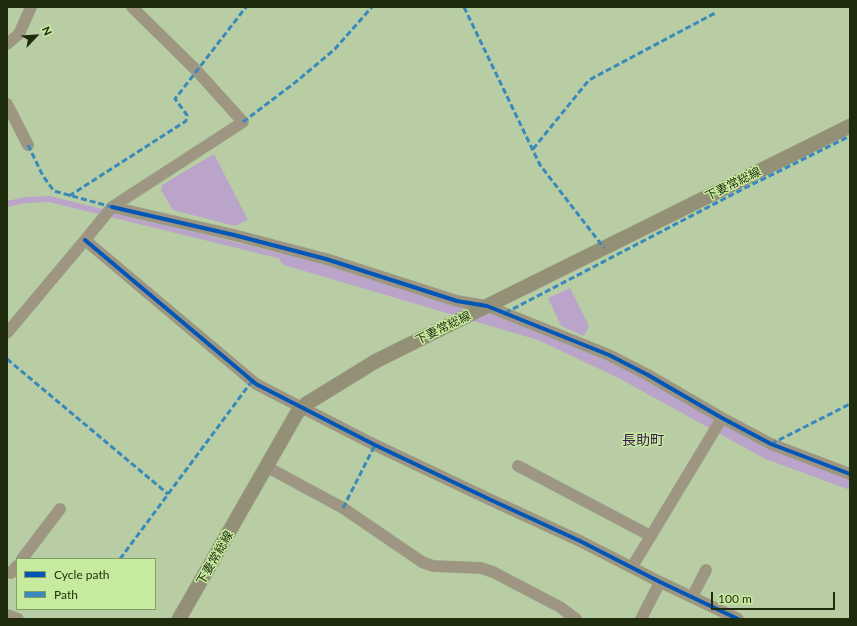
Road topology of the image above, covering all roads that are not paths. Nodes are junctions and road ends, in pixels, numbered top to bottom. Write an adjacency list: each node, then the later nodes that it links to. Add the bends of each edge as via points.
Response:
1 (31, 7): 3 (street, via 19,34)
2 (132, 7): 7 (street, via 196,70 243,122)
3 (7, 44)
4 (7, 104): 6 (street)
5 (850, 126): 9 (main road, 下妻常総線)
6 (28, 146)
7 (111, 208): 8 (street); 9 (street, via 234,234 326,259 457,302)
8 (85, 240): 10 (street); 11 (street, via 256,384)
9 (483, 308): 11 (main road, 下妻常総線, via 376,361); 12 (street, via 609,356 648,375)
10 (7, 333)
11 (302, 408): 14 (main road, 下妻常総線); 20 (street)
12 (722, 418): 15 (street, via 783,449); 17 (street)
13 (518, 466): 17 (street)
14 (267, 467): 28 (main road, 下妻常総線); 29 (street, via 343,508 422,562 433,566 481,568 493,572 560,606)
15 (850, 474)
16 (60, 510): 18 (street)
17 (651, 536): 20 (street)
18 (23, 558)
19 (16, 567): 22 (street, via 11,573)
20 (632, 567): 23 (street)
21 (706, 570): 24 (street)
22 (7, 572)
23 (660, 582): 24 (street); 26 (street)
24 (692, 597): 30 (street)
25 (7, 615): 27 (street)
26 (645, 618)
27 (18, 619)
28 (179, 619)
29 (576, 619)
30 (738, 619)

